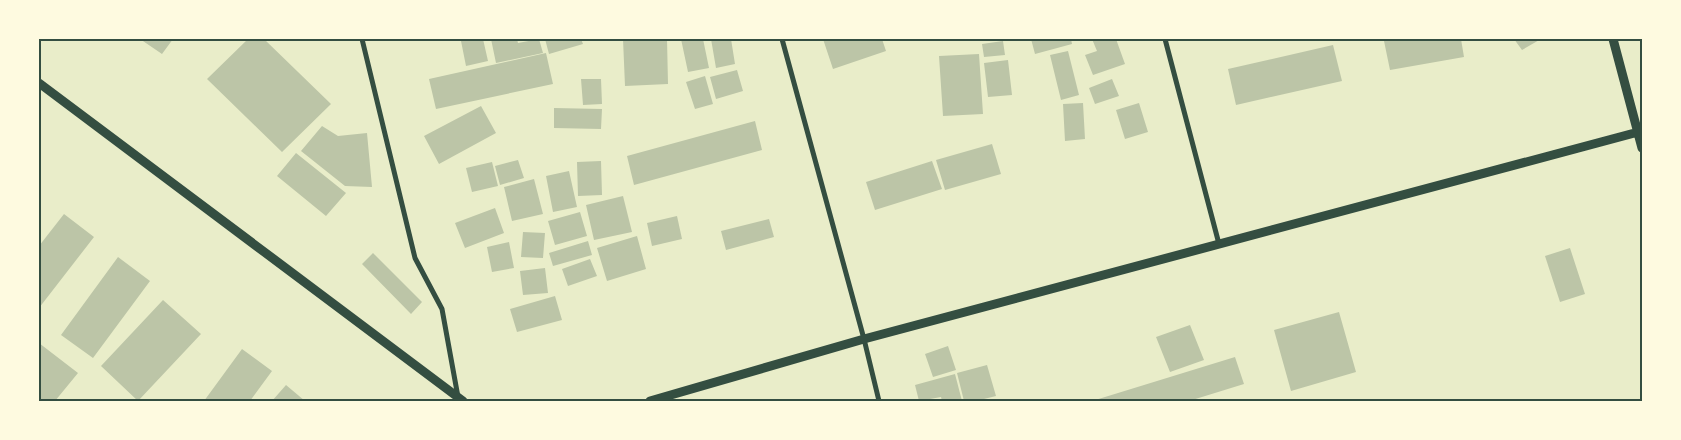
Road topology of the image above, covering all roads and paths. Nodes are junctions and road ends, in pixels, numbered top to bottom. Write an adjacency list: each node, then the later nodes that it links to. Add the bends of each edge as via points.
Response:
1 (362, 39): 10 (street, via 415,258 442,309)
2 (782, 39): 9 (street)
3 (1165, 39): 8 (street)
4 (1613, 39): 6 (street)
5 (39, 83): 10 (street)
6 (1640, 131): 7 (street); 8 (street)
7 (1642, 148)
8 (1219, 244): 9 (street)
9 (864, 339): 11 (street); 12 (street)
10 (461, 400)
11 (650, 401)
12 (879, 401)

